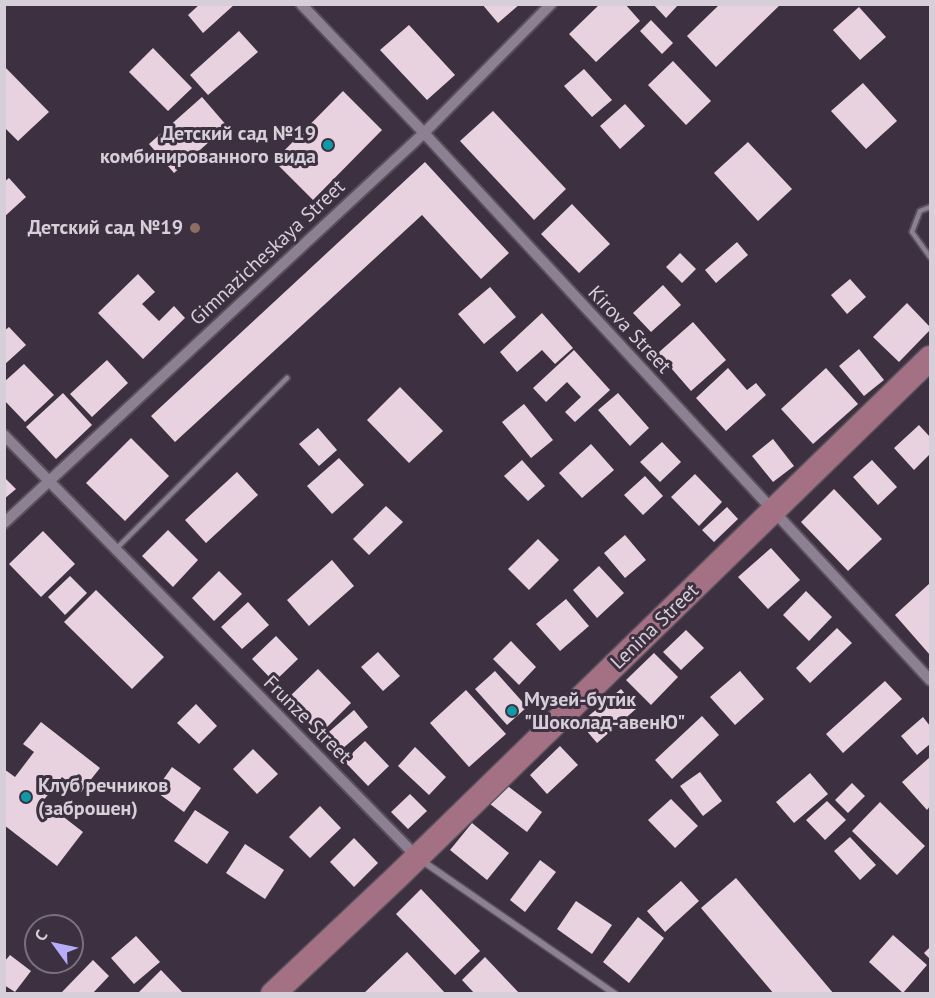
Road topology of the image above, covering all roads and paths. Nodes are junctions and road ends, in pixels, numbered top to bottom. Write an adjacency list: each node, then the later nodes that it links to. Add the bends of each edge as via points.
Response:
1 (301, 4): 3 (street, Kirova Street)
2 (551, 4): 3 (street, Gimnazicheskaya Street)
3 (424, 133): 9 (street, Gimnazicheskaya Street); 10 (street, Kirova Street)
4 (930, 207): 5 (lane, via 920,211 912,232)
5 (930, 257)
6 (930, 358): 10 (main road, Lenina Street)
7 (287, 378): 12 (lane)
8 (4, 435): 9 (street, Frunze Street)
9 (48, 481): 11 (street, Gimnazicheskaya Street); 12 (street, Frunze Street)
10 (773, 512): 13 (street, Kirova Street); 14 (main road, Lenina Street)
11 (4, 523)
12 (115, 550): 14 (street, Frunze Street)
13 (930, 680)
14 (416, 856): 15 (main road, Lenina Street); 16 (street, Frunze Street)
15 (273, 993)
16 (615, 993)

